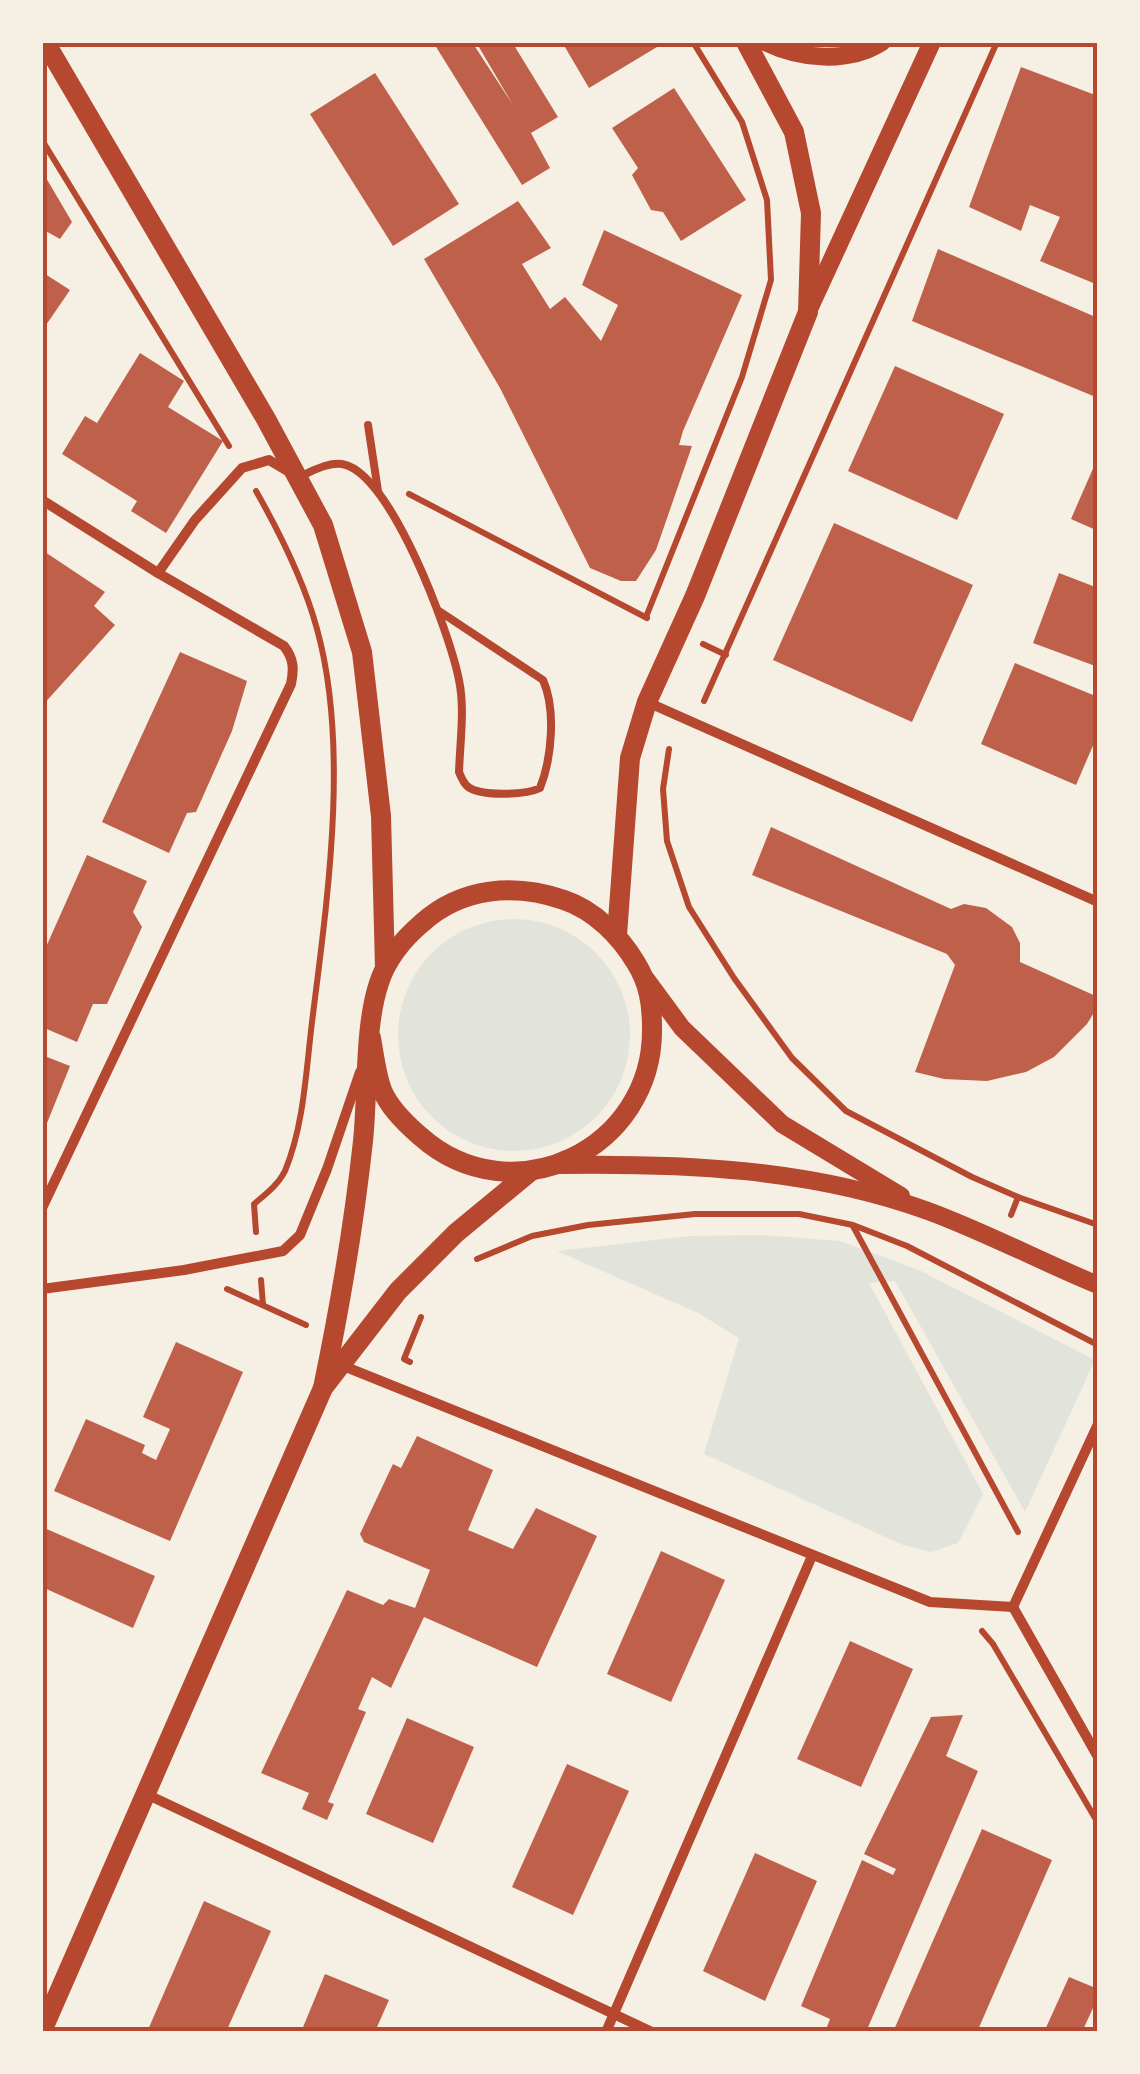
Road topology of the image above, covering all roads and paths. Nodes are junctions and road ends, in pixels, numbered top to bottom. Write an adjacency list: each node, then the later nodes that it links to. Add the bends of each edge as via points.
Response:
1 (45, 42): 10 (main road)
2 (694, 42): 11 (path, via 742,122 767,200 771,280 742,378 646,617)
3 (746, 42): 8 (main road, via 794,132 810,212)
4 (765, 42): 5 (street, via 822,57)
5 (882, 42)
6 (932, 42): 8 (street)
7 (997, 42): 17 (path)
8 (808, 312): 16 (main road)
9 (368, 425): 12 (lane)
10 (298, 477): 12 (lane, via 344,464); 14 (street, via 270,460 242,468); 20 (main road, via 323,525 362,652 381,816)
11 (402, 490)
12 (378, 491): 15 (lane)
13 (42, 500): 14 (street)
14 (158, 573): 26 (street, via 284,646 294,670)
15 (438, 611): 15 (lane, via 459,680 464,785 476,792 528,794 540,788 550,710 542,680)
16 (647, 702): 17 (street); 19 (main road, via 630,758)
17 (694, 724): 18 (street); 25 (path, via 670,739 663,788 668,841 690,907 734,978 792,1058 846,1111)
18 (1098, 902)
19 (616, 935): 20 (main road, via 576,904 537,891 499,889 435,912 406,937); 21 (main road)
20 (385, 969): 22 (main road)
21 (643, 975): 23 (main road, via 652,1002 652,1055 635,1102 597,1144); 27 (street, via 682,1028 782,1124)
22 (371, 1038): 24 (main road, via 382,1091 435,1150 477,1168); 30 (street, via 300,1235 283,1251); 38 (main road, via 347,1272)
23 (556, 1166): 24 (main road); 27 (street, via 763,1173)
24 (532, 1171): 37 (main road, via 398,1291)
25 (1018, 1197)
26 (42, 1208)
27 (928, 1211): 31 (street)
28 (853, 1224): 29 (path, via 799,1214 695,1214 588,1225 532,1236); 35 (path); 40 (path)
29 (466, 1268)
30 (184, 1270): 32 (street); 34 (path)
31 (1098, 1286)
32 (42, 1289)
33 (422, 1313): 36 (path)
34 (304, 1324)
35 (1098, 1345)
36 (404, 1359)
37 (341, 1365): 38 (main road); 41 (street)
38 (323, 1388): 45 (main road)
39 (1098, 1424): 42 (street)
40 (1021, 1537)
41 (812, 1556): 42 (street, via 930,1602); 47 (street)
42 (1013, 1607): 44 (street)
43 (980, 1629): 46 (path)
44 (1098, 1757)
45 (144, 1794): 47 (street); 48 (main road)
46 (1098, 1823)
47 (613, 2014): 49 (street); 50 (street)
48 (42, 2030)
49 (606, 2032)
50 (652, 2032)

